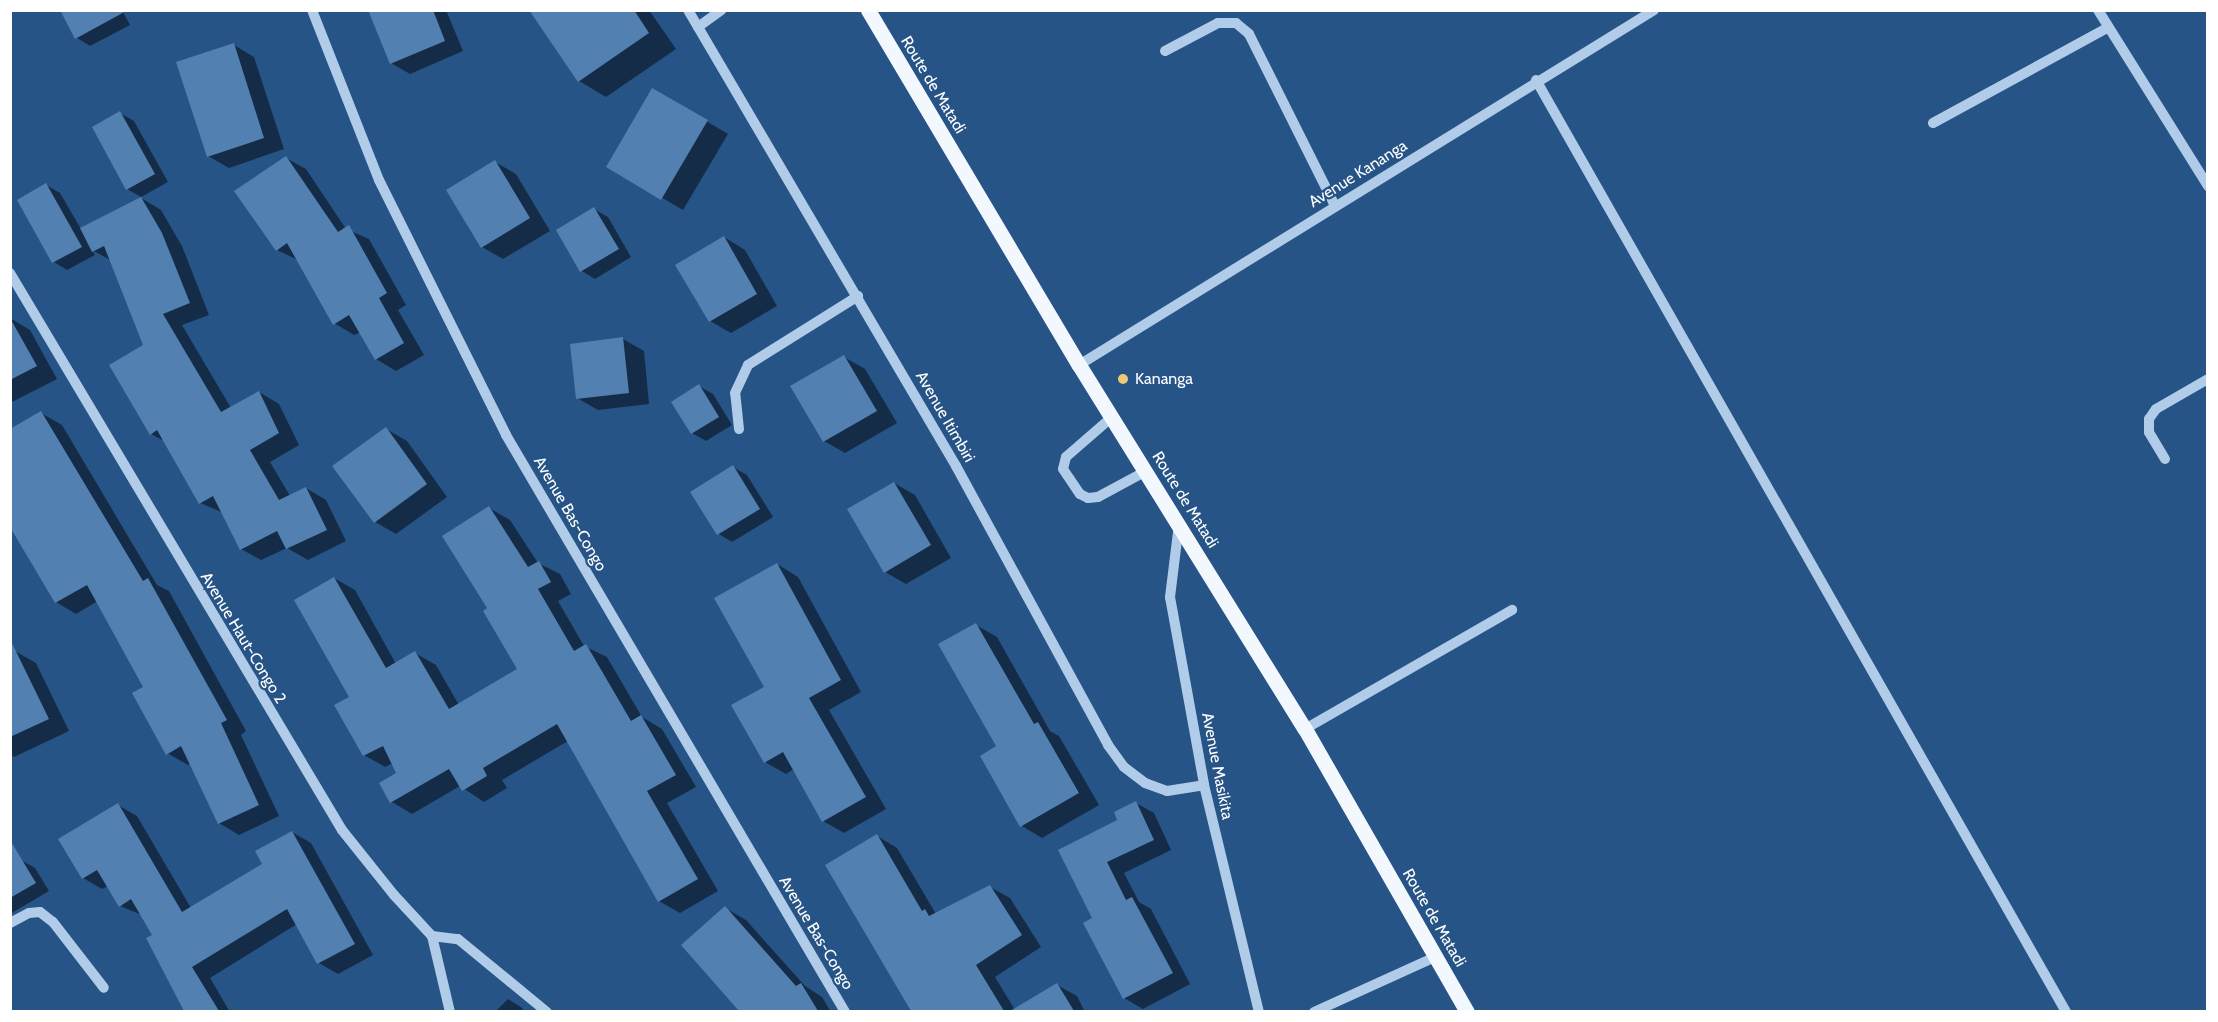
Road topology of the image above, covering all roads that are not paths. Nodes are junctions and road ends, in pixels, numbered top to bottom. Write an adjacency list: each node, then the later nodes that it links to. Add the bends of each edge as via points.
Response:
1 (312, 10): 32 (street, Avenue Bas-Congo, via 379,180 506,435)
2 (688, 10): 7 (street, Avenue Itimbiri)
3 (721, 10): 7 (street)
4 (868, 10): 16 (main road, Route de Matadi)
5 (1654, 10): 10 (street, Avenue Kananga)
6 (2098, 10): 8 (street)
7 (698, 27): 15 (street, Avenue Itimbiri)
8 (2107, 28): 11 (street); 12 (street)
9 (1165, 51): 13 (street, via 1218,23 1236,23 1249,34)
10 (1536, 80): 13 (street, Avenue Kananga); 36 (street)
11 (1933, 123)
12 (2208, 186)
13 (1335, 206): 16 (street, Avenue Kananga)
14 (10, 273): 27 (street, Avenue Haut-Congo 2, via 336,821 393,895)
15 (858, 296): 19 (street, via 748,365 735,393); 25 (street, Avenue Itimbiri, via 1108,745 1124,767 1145,783 1167,791)
16 (1079, 366): 18 (main road, Route de Matadi)
17 (2208, 379): 20 (street, via 2156,409 2149,419 2149,432)
18 (1112, 417): 21 (main road, Route de Matadi); 21 (street, via 1066,457 1063,469 1080,494 1088,498 1098,497)
19 (739, 429)
20 (2165, 459)
21 (1146, 471): 22 (main road, Route de Matadi)
22 (1179, 523): 24 (main road, Route de Matadi); 25 (street, Avenue Masikita, via 1170,597)
23 (1512, 610): 24 (street)
24 (1305, 729): 28 (main road, Route de Matadi)
25 (1204, 785): 33 (street, Avenue Masikita)
26 (10, 922): 29 (street, via 40,912)
27 (432, 936): 30 (street); 31 (street, via 458,939)
28 (1435, 957): 34 (street); 35 (main road, Route de Matadi)
29 (104, 988)
30 (450, 1011)
31 (547, 1011)
32 (845, 1011)
33 (1259, 1011)
34 (1314, 1011)
35 (1467, 1011)
36 (2066, 1011)

